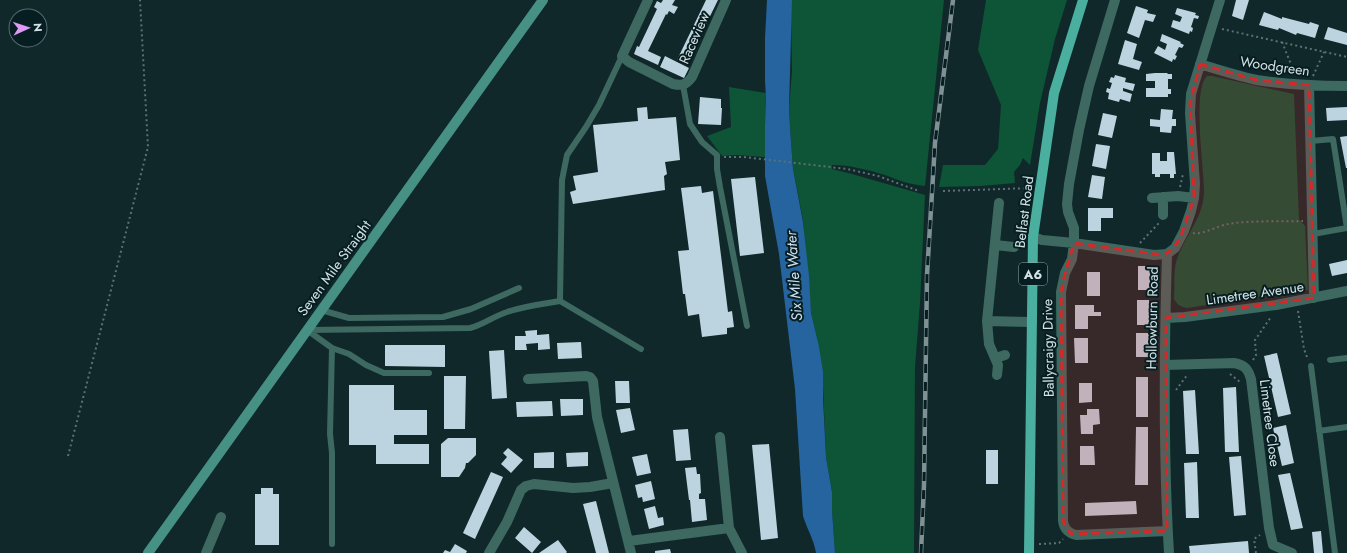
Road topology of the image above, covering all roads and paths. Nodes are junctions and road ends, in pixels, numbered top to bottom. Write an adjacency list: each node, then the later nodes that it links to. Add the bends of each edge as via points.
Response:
1 (140, 0): 64 (path, via 148,148)
2 (543, 0): 41 (main road, Seven Mile Straight)
3 (648, 0): 11 (street)
4 (726, 0): 14 (street, Raceview, via 692,77)
5 (1082, 0): 29 (main road, Belfast Road / A6, via 1054,93)
6 (1115, 0): 30 (street, Ballycraigy Drive, via 1088,86 1069,184 1067,208 1073,223)
7 (1220, 0): 8 (street, Hollowburn Road)
8 (1212, 26): 9 (path); 13 (street, Hollowburn Road)
9 (1282, 42): 10 (path); 15 (path)
10 (1324, 52): 12 (path); 15 (path)
11 (622, 56): 14 (street, via 673,84); 38 (lane, via 599,105 567,155 562,180)
12 (1347, 57)
13 (1200, 64): 15 (street, Woodgreen, via 1268,82); 22 (street, Hollowburn Road, via 1190,103)
14 (683, 85): 45 (lane, via 690,124 695,134 717,155 720,187)
15 (1304, 85): 16 (street, Woodgreen); 17 (street)
16 (1347, 86)
17 (1310, 141): 25 (street); 26 (lane, via 1333,139)
18 (722, 156): 20 (path, via 835,167 878,176)
19 (1032, 188): 21 (path)
20 (919, 190)
21 (943, 191)
22 (1194, 198): 24 (street, via 1158,197); 27 (street, Hollowburn Road)
23 (999, 203): 31 (street)
24 (1163, 215): 33 (path)
25 (1312, 221): 27 (path, via 1239,223 1216,227 1198,234); 28 (street)
26 (1347, 228): 28 (lane)
27 (1184, 231): 34 (street, Hollowburn Road, via 1176,245)
28 (1313, 234): 37 (street)
29 (1033, 237): 30 (street); 44 (main road, Belfast Road / A6)
30 (1074, 243): 33 (street); 70 (street, Ballycraigy Drive, via 1072,259 1065,273 1061,292 1063,519 1065,528)
31 (995, 245): 32 (street); 43 (street)
32 (1014, 247)
33 (1133, 252): 34 (street)
34 (1166, 254): 42 (street, Hollowburn Road)
35 (519, 288): 41 (lane, via 472,309 443,317 349,318)
36 (1347, 291): 37 (street, Limetree Avenue)
37 (1314, 298): 39 (street, Limetree Avenue)
38 (560, 301): 46 (lane, via 514,310 470,328); 48 (lane)
39 (1297, 301): 40 (street, Limetree Avenue); 54 (path, via 1304,349)
40 (1276, 305): 42 (street, Limetree Avenue); 55 (path, via 1255,340 1256,355)
41 (321, 310): 46 (main road, Seven Mile Straight)
42 (1166, 318): 52 (street, Hollowburn Road)
43 (987, 321): 44 (street); 57 (street, via 989,344 1001,357)
44 (1032, 322): 73 (main road, Belfast Road / A6)
45 (747, 326)
46 (307, 330): 47 (lane); 74 (main road, Seven Mile Straight)
47 (332, 348): 56 (lane, via 384,373); 72 (lane)
48 (641, 349)
49 (1347, 358): 50 (lane)
50 (1330, 360)
51 (1222, 363): 53 (street, Limetree Close); 55 (street, Limetree Close, via 1240,364); 59 (path, via 1225,369)
52 (1165, 364): 53 (street, Limetree Close); 60 (street, Hollowburn Road)
53 (1192, 364): 60 (path, via 1189,374 1172,395)
54 (1311, 366): 62 (lane)
55 (1248, 369): 59 (street, Limetree Close)
56 (429, 373)
57 (997, 375)
58 (528, 378): 65 (street, via 586,376 591,379 594,383 597,417)
59 (1252, 391): 68 (street, Limetree Close)
60 (1165, 399): 69 (street, Hollowburn Road)
61 (1347, 427): 62 (lane)
62 (1319, 431): 82 (lane)
63 (720, 437): 67 (street)
64 (68, 456)
65 (613, 483): 71 (street); 76 (street, via 573,488 534,484 526,486 521,490 507,522)
66 (221, 517): 75 (street)
67 (729, 528): 71 (street); 78 (street)
68 (1269, 528): 80 (path, via 1254,539); 81 (street, Limetree Close, via 1273,544)
69 (1167, 531): 70 (street, via 1078,535); 79 (street, Hollowburn Road)
70 (1070, 533): 73 (path, via 1059,543)
71 (629, 541): 77 (street)
72 (332, 544)
73 (1030, 549)
74 (148, 553)
75 (206, 553)
76 (489, 553)
77 (632, 553)
78 (742, 553)
79 (1169, 553)
80 (1256, 553)
81 (1292, 553)
82 (1335, 553)

